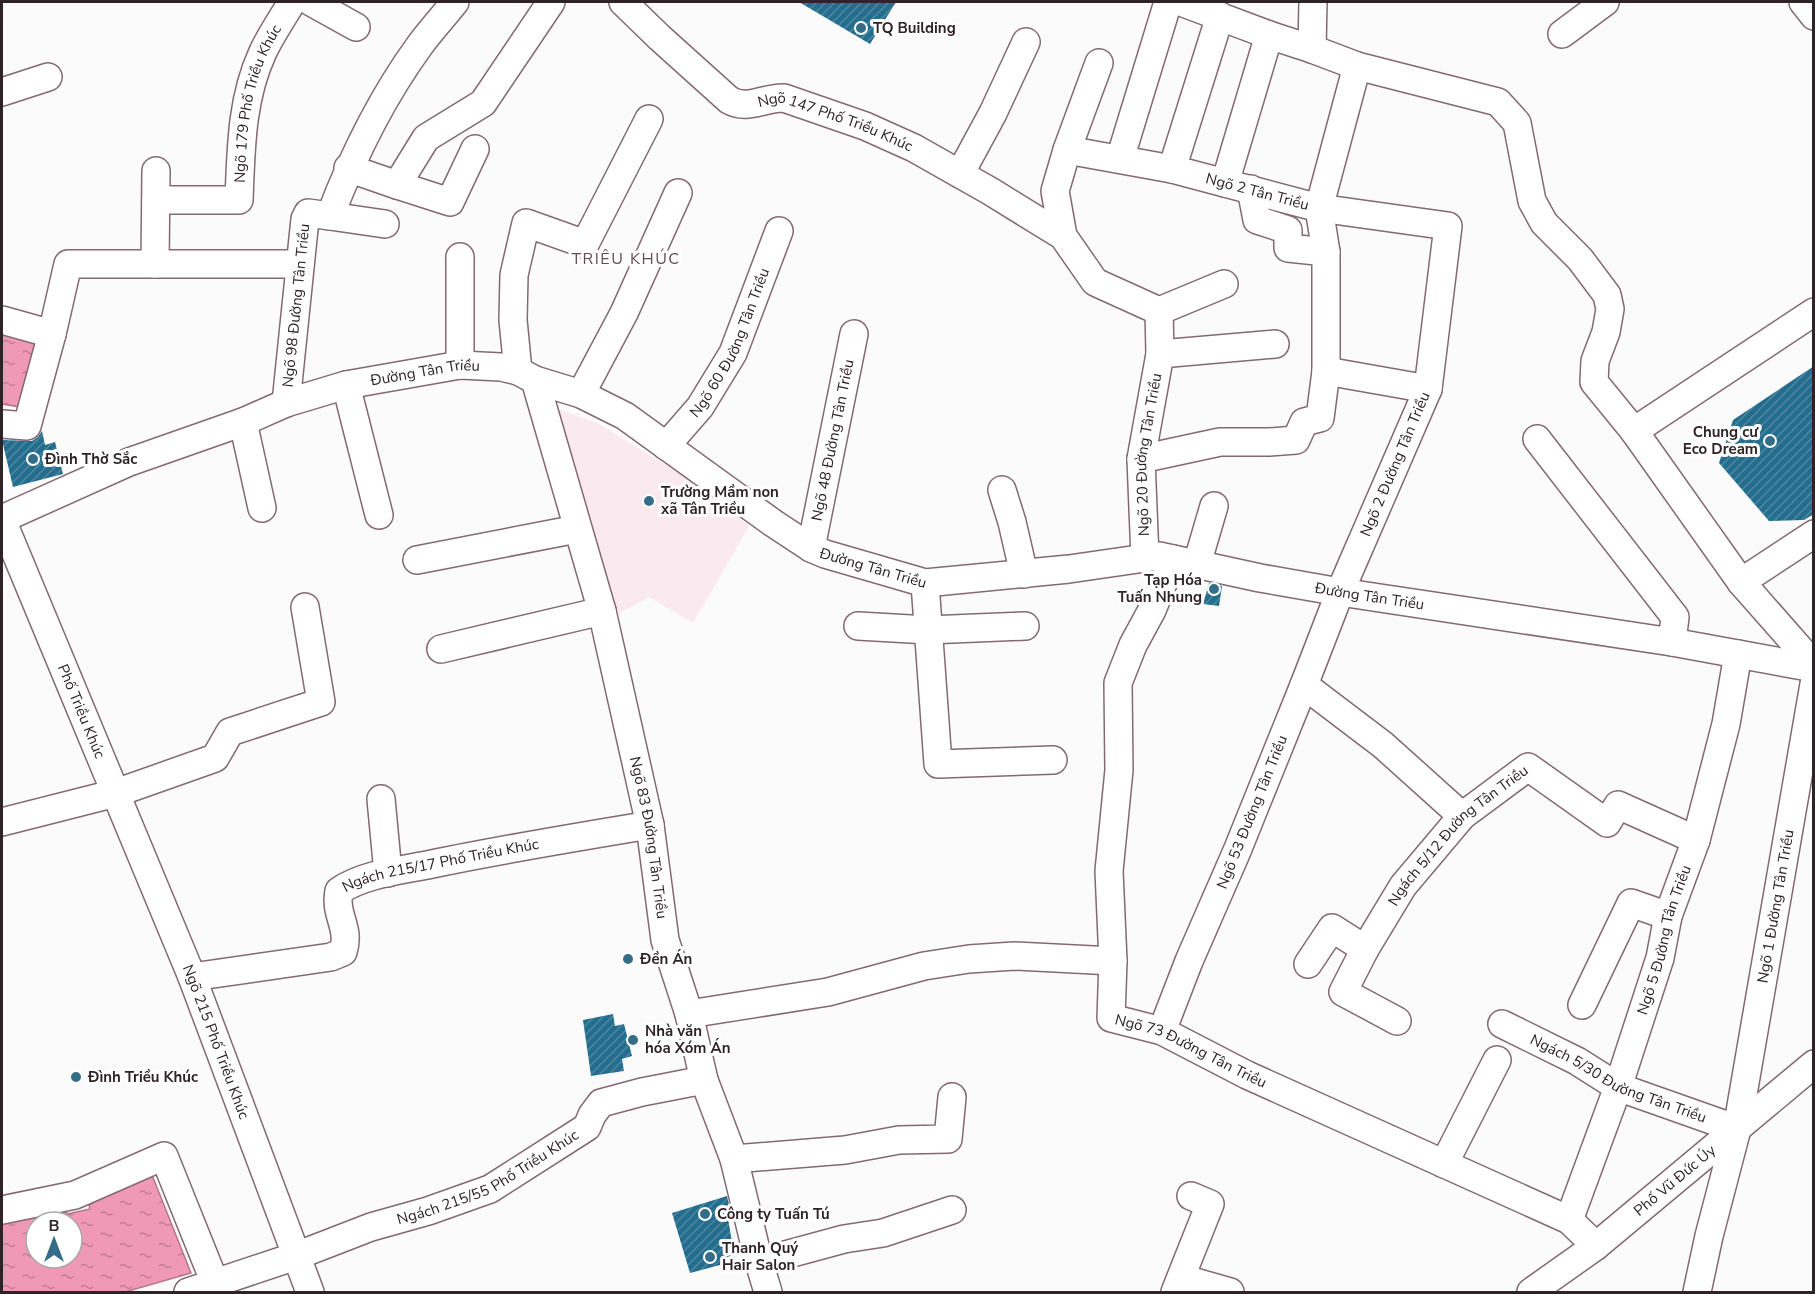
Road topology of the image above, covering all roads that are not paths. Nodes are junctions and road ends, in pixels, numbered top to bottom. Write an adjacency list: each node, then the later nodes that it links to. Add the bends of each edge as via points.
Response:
1 (291, 2): 34 (street, Ngõ 179 Phố Triều Khúc, via 251,82 242,129 239,200)
2 (311, 2): 13 (street)
3 (455, 2): 26 (street, Ngõ 98 Đường Tân Triều, via 399,75)
4 (550, 2): 31 (street, via 483,103 426,138)
5 (622, 2): 29 (street, Ngõ 147 Phố Triều Khúc, via 736,104 778,98 795,101 865,126)
6 (1168, 2): 25 (street)
7 (1181, 2): 11 (street)
8 (1313, 2): 17 (street)
9 (1605, 2): 14 (street)
10 (1803, 2): 12 (street)
11 (1221, 16): 15 (street); 27 (street)
12 (1814, 16)
13 (356, 27)
14 (1562, 33)
15 (1269, 35): 17 (street); 30 (street)
16 (1026, 42): 29 (street)
17 (1312, 49): 19 (street)
18 (1099, 63): 24 (street)
19 (1357, 66): 35 (street); 62 (street, via 1498,102 1516,123 1532,201 1544,223 1580,259 1607,295 1610,309 1595,361 1594,382)
20 (48, 77): 21 (street)
21 (2, 92)
22 (649, 119): 55 (street, Ngõ 83 Đường Tân Triều, via 585,244 526,223 514,275 513,320)
23 (475, 149): 31 (street, via 450,202)
24 (1068, 150): 25 (street, Ngõ 2 Tân Triều); 40 (street, via 1055,191)
25 (1120, 159): 27 (street, Ngõ 2 Tân Triều)
26 (348, 168): 31 (street); 36 (street, Ngõ 98 Đường Tân Triều)
27 (1172, 169): 30 (street, Ngõ 2 Tân Triều)
28 (156, 171): 34 (street)
29 (960, 174): 40 (street, Ngõ 147 Phố Triều Khúc)
30 (1225, 183): 32 (street, Ngõ 2 Tân Triều)
31 (397, 185)
32 (1251, 189): 35 (street, Ngõ 2 Tân Triều); 41 (street, via 1257,220 1288,230 1288,248)
33 (678, 193): 58 (street, via 624,313)
34 (156, 200): 43 (street)
35 (1320, 208): 38 (street, Ngõ 2 Tân Triều); 41 (street)
36 (330, 216): 37 (street); 44 (street, Ngõ 98 Đường Tân Triều, via 308,213)
37 (385, 224)
38 (1448, 226): 57 (street, Ngõ 2 Đường Tân Triều)
39 (779, 231): 64 (street, Ngõ 60 Đường Tân Triều, via 733,353 700,407)
40 (1063, 236): 46 (street, via 1095,282)
41 (1326, 252): 54 (street)
42 (460, 257): 53 (street)
43 (155, 264): 44 (street); 49 (street, via 68,264)
44 (300, 264): 59 (street, Ngõ 98 Đường Tân Triều)
45 (1224, 284): 46 (street)
46 (1159, 311): 52 (street, Ngõ 20 Đường Tân Triều)
47 (1814, 312): 62 (street)
48 (2, 320): 49 (street)
49 (52, 334): 61 (street, via 27,426)
50 (854, 334): 73 (street, Ngõ 48 Đường Tân Triều)
51 (1275, 344): 52 (street, Ngõ 20 Đường Tân Triều)
52 (1160, 354): 65 (street, Ngõ 20 Đường Tân Triều)
53 (460, 365): 55 (street, Đường Tân Triều, via 501,367); 56 (street, Đường Tân Triều)
54 (1326, 371): 57 (street); 65 (street, via 1320,418 1304,422 1296,440 1220,442)
55 (527, 375): 58 (street, Đường Tân Triều); 71 (street, Ngõ 83 Đường Tân Triều)
56 (346, 385): 59 (street, Đường Tân Triều); 69 (street)
57 (1428, 388): 80 (street, Ngõ 2 Đường Tân Triều)
58 (581, 394): 64 (street, Đường Tân Triều, via 625,416)
59 (286, 402): 60 (street, Đường Tân Triều)
60 (243, 422): 68 (street); 70 (street, Đường Tân Triều, via 129,462)
61 (2, 424)
62 (1634, 431): 78 (street)
63 (1537, 439): 86 (street, via 1675,617)
64 (666, 446): 73 (street, Đường Tân Triều)
65 (1141, 459): 74 (street, Ngõ 20 Đường Tân Triều)
66 (1002, 490): 77 (street)
67 (1214, 506): 76 (street, Ngõ 73 Đường Tân Triều)
68 (262, 508)
69 (379, 515)
70 (2, 519): 93 (street, Phố Triều Khúc)
71 (577, 529): 75 (street); 82 (street, Ngõ 83 Đường Tân Triều)
72 (1814, 534): 78 (street)
73 (811, 548): 79 (street, Đường Tân Triều)
74 (1145, 558): 76 (street, Đường Tân Triều); 77 (street, Đường Tân Triều)
75 (417, 560)
76 (1185, 561): 80 (street, Đường Tân Triều); 102 (street, Ngõ 73 Đường Tân Triều, via 1152,610 1118,683 1119,771 1109,871)
77 (1024, 574): 79 (street, Đường Tân Triều)
78 (1742, 582): 89 (street)
79 (925, 583): 85 (street)
80 (1340, 592): 86 (street, Đường Tân Triều); 91 (street, Ngõ 53 Đường Tân Triều)
81 (305, 607): 93 (street, via 321,702 230,732 215,758)
82 (602, 611): 87 (street); 97 (street, Ngõ 83 Đường Tân Triều)
83 (858, 626): 85 (street)
84 (1025, 626): 85 (street)
85 (928, 630): 92 (street, via 938,764)
86 (1672, 642): 88 (street, Đường Tân Triều)
87 (441, 649)
88 (1738, 654): 89 (street, Đường Tân Triều); 98 (street, Ngõ 5 Đường Tân Triều, via 1726,724)
89 (1814, 667)
90 (1814, 684): 115 (street, Ngõ 1 Đường Tân Triều)
91 (1305, 686): 95 (street, via 1383,745); 109 (street, Ngõ 53 Đường Tân Triều)
92 (1053, 760)
93 (116, 793): 96 (street); 104 (street, Ngõ 215 Phố Triều Khúc)
94 (381, 799): 99 (street)
95 (1462, 816): 98 (street, Ngách 5/12 Đường Tân Triều, via 1528,767 1607,823 1618,805); 101 (street, Ngách 5/12 Đường Tân Triều, via 1402,886)
96 (2, 822)
97 (650, 825): 99 (street, Ngách 215/17 Phố Triều Khúc, via 518,846); 106 (street, Ngõ 83 Đường Tân Triều, via 665,940)
98 (1696, 840): 100 (street, Ngõ 5 Đường Tân Triều)
99 (388, 873): 104 (street, Ngách 215/17 Phố Triều Khúc, via 339,891 337,909 346,930 343,952)
100 (1668, 916): 105 (street, via 1631,903); 113 (street, Ngõ 5 Đường Tân Triều, via 1660,958)
101 (1365, 949): 103 (street, via 1332,928); 107 (street, Ngách 5/12 Đường Tân Triều, via 1343,992)
102 (1113, 961): 106 (street, via 969,958 828,992); 109 (street, Ngõ 73 Đường Tân Triều, via 1111,1018)
103 (1308, 964)
104 (192, 977): 123 (street, Ngõ 215 Phố Triều Khúc)
105 (1582, 1005)
106 (689, 1014): 112 (street, Ngõ 83 Đường Tân Triều)
107 (1397, 1021)
108 (1502, 1024): 113 (street, Ngách 5/30 Đường Tân Triều, via 1577,1061)
109 (1162, 1031): 117 (street, Ngõ 73 Đường Tân Triều, via 1247,1075)
110 (1497, 1060): 117 (street)
111 (1814, 1064): 115 (street, Phố Vũ Đức Úy)
112 (704, 1080): 116 (street, Ngõ 83 Đường Tân Triều); 123 (street, Ngách 215/55 Phố Triều Khúc, via 601,1103 587,1127 490,1189)
113 (1617, 1087): 115 (street, Ngách 5/30 Đường Tân Triều); 121 (street, Ngõ 5 Đường Tân Triều)
114 (952, 1097): 116 (street, via 948,1139 900,1140 845,1150)
115 (1737, 1129): 122 (street, Phố Vũ Đức Úy); 132 (street, Ngõ 1 Đường Tân Triều)
116 (734, 1159): 124 (street, Ngõ 83 Đường Tân Triều)
117 (1444, 1164): 121 (street, Ngõ 73 Đường Tân Triều)
118 (1191, 1196): 126 (street, via 1210,1204)
119 (2, 1210): 125 (street, via 75,1195 164,1156)
120 (952, 1210): 124 (street, via 883,1233 844,1239)
121 (1569, 1220): 122 (street, Ngõ 73 Đường Tân Triều)
122 (1596, 1246): 127 (street, Phố Vũ Đức Úy)
123 (296, 1256): 125 (street, Ngách 215/55 Phố Triều Khúc); 129 (street, Ngõ 215 Phố Triều Khúc)
124 (759, 1262): 130 (street, Ngõ 83 Đường Tân Triều)
125 (215, 1283): 128 (street, Ngách 215/55 Phố Triều Khúc)
126 (1178, 1285): 131 (street)
127 (1546, 1288)
128 (188, 1293)
129 (310, 1293)
130 (768, 1293)
131 (1230, 1293)
132 (1697, 1293)

